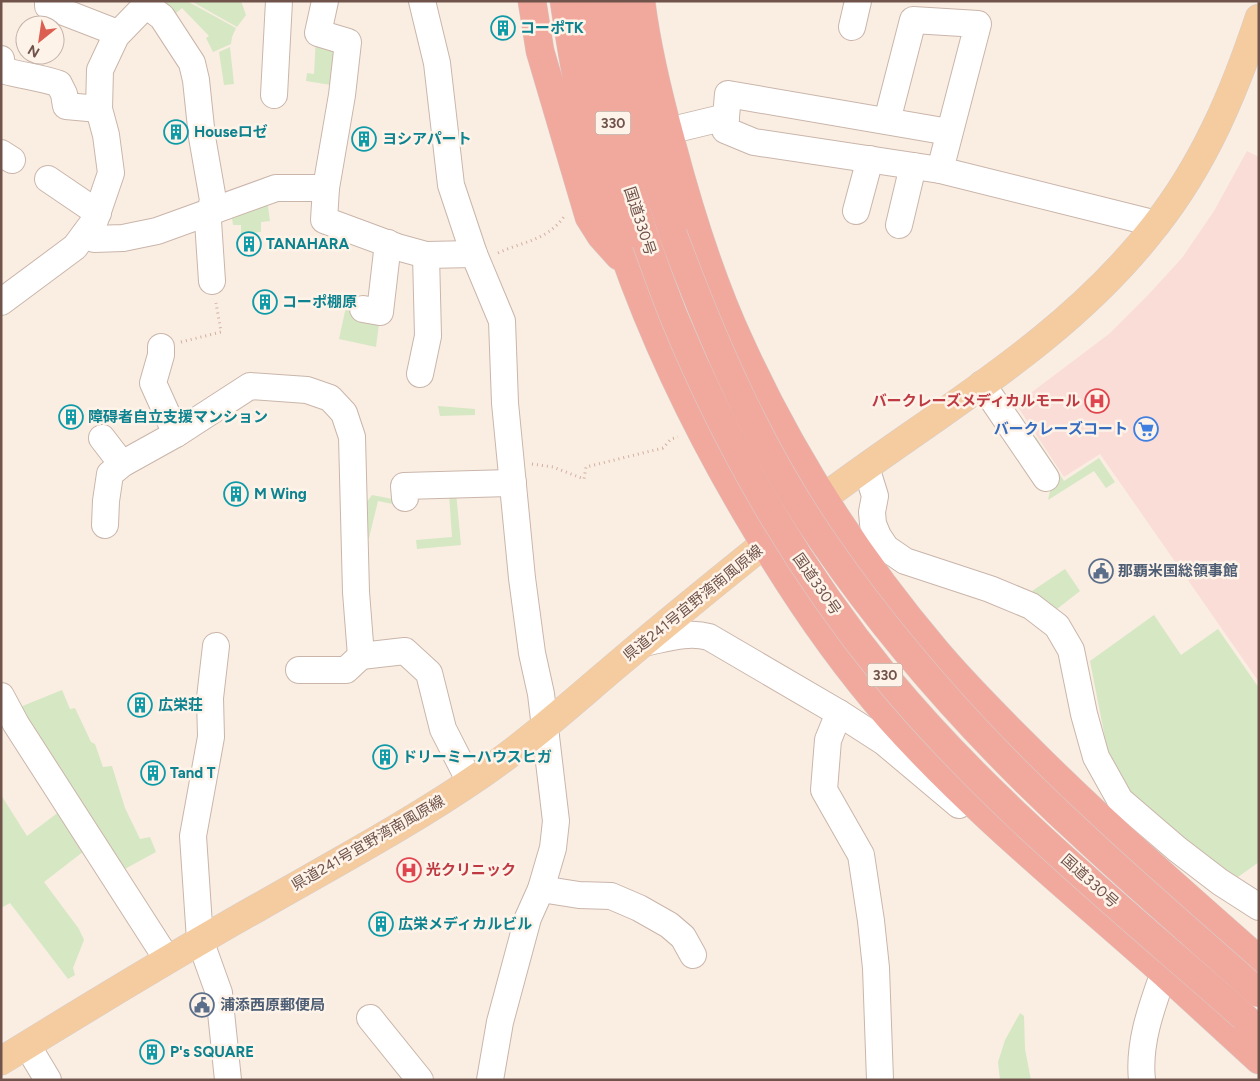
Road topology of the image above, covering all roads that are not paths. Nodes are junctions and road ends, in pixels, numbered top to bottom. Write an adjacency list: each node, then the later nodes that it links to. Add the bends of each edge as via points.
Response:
1 (48, 1): 15 (street, via 48,6 110,30)
2 (279, 1): 19 (street)
3 (325, 1): 28 (street, via 318,33 348,42)
4 (422, 1): 37 (street, via 437,63 452,185)
5 (532, 1): 38 (highway, via 540,51 589,218 609,246)
6 (564, 1): 38 (highway, via 595,161)
7 (590, 1): 76 (highway, 国道330号 / 330, bridge, via 614,128 646,242 674,316 727,432 802,563 887,678 934,731 1071,864)
8 (617, 1): 74 (highway, 国道330号 / 330, bridge, via 640,125 673,234 697,299 749,414 808,518 867,602 965,719 1090,843)
9 (641, 1): 18 (highway)
10 (661, 1): 18 (highway)
11 (858, 1): 14 (street)
12 (147, 3): 15 (street); 31 (street, via 162,17 192,63 213,200)
13 (1259, 18): 33 (main road, 県道241号宜野湾南風原線, via 1219,122 1194,169)
14 (852, 27)
15 (116, 36): 20 (street, via 100,70)
16 (1, 59): 17 (street)
17 (2, 70): 20 (street, via 59,84 66,106)
18 (656, 89): 23 (highway)
19 (274, 94)
20 (99, 110): 32 (street, via 111,173)
21 (726, 117): 22 (street, via 728,94); 23 (street); 25 (street, via 725,130 754,142)
22 (887, 121): 24 (street); 24 (street, via 913,20 978,24)
23 (668, 131): 51 (highway, via 684,191 740,344 769,403)
24 (949, 132): 27 (street)
25 (870, 159): 26 (street); 30 (street)
26 (913, 166): 27 (street); 34 (street)
27 (940, 170): 33 (street)
28 (326, 188): 31 (street, via 276,188); 35 (street, via 324,220)
29 (53, 189): 32 (street)
30 (856, 211)
31 (210, 212): 32 (street, via 157,232 123,238 94,239); 39 (street)
32 (91, 224): 40 (street, via 76,247)
33 (1157, 224): 44 (main road, 県道241号宜野湾南風原線, via 1093,294)
34 (898, 225)
35 (388, 243): 36 (street); 41 (street, via 380,312)
36 (426, 254): 37 (street); 43 (street, via 428,336)
37 (476, 259): 49 (street, via 502,321)
38 (628, 263): 54 (highway, via 665,357 697,425)
39 (212, 280)
40 (1, 302)
41 (363, 309)
42 (161, 347): 45 (street, via 153,383)
43 (420, 374)
44 (982, 384): 48 (main road, 県道241号宜野湾南風原線); 50 (street)
45 (176, 434): 47 (street); 57 (street, via 250,386 307,390 330,398 344,413 352,437)
46 (102, 438): 47 (street)
47 (122, 464): 53 (street, via 110,474)
48 (866, 467): 51 (main road, 県道241号宜野湾南風原線); 68 (street, via 875,496 872,524 886,548 905,561 1031,606 1057,626 1072,650 1096,757 1120,800 1176,850)
49 (512, 472): 52 (street, via 404,486); 63 (street, via 522,578)
50 (1046, 478)
51 (824, 497): 54 (main road, 県道241号宜野湾南風原線); 72 (highway, via 882,585 995,716 1102,821)
52 (405, 498)
53 (105, 525)
54 (764, 545): 55 (main road, 県道241号宜野湾南風原線); 66 (highway, via 837,653 890,717 946,776)
55 (643, 643): 61 (street, via 680,635 709,637); 63 (main road, 県道241号宜野湾南風原線)
56 (216, 646): 64 (street)
57 (360, 656): 58 (street, via 346,670); 65 (street, via 405,651 429,673 443,729)
58 (299, 670)
59 (195, 683): 64 (street, via 197,710)
60 (1, 696): 62 (street)
61 (839, 713): 66 (street, via 884,742 974,818); 84 (street, via 828,740 824,790 861,855 876,968)
62 (8, 728): 71 (street)
63 (544, 728): 65 (main road, 県道241号宜野湾南風原線); 67 (street, via 556,821 553,848)
64 (208, 750): 69 (street, via 193,836)
65 (470, 782): 69 (main road, 県道241号宜野湾南風原線, via 414,818)
66 (1044, 869): 73 (highway)
67 (541, 889): 70 (street, via 610,896 632,905 669,925 683,937); 83 (street, via 528,918 500,1022)
68 (1259, 907)
69 (200, 940): 71 (main road, 県道241号宜野湾南風原線); 81 (street, via 219,993)
70 (692, 955)
71 (167, 959): 77 (main road, 県道241号宜野湾南風原線)
72 (1259, 960)
73 (1164, 972): 78 (highway); 85 (street, via 1146,1028)
74 (1259, 993)
75 (370, 1018): 82 (street)
76 (1252, 1024)
77 (27, 1045): 79 (main road, 県道241号宜野湾南風原線); 80 (street)
78 (1259, 1060)
79 (1, 1061)
80 (48, 1080)
81 (228, 1080)
82 (420, 1080)
83 (490, 1080)
84 (880, 1080)
85 (1142, 1080)

